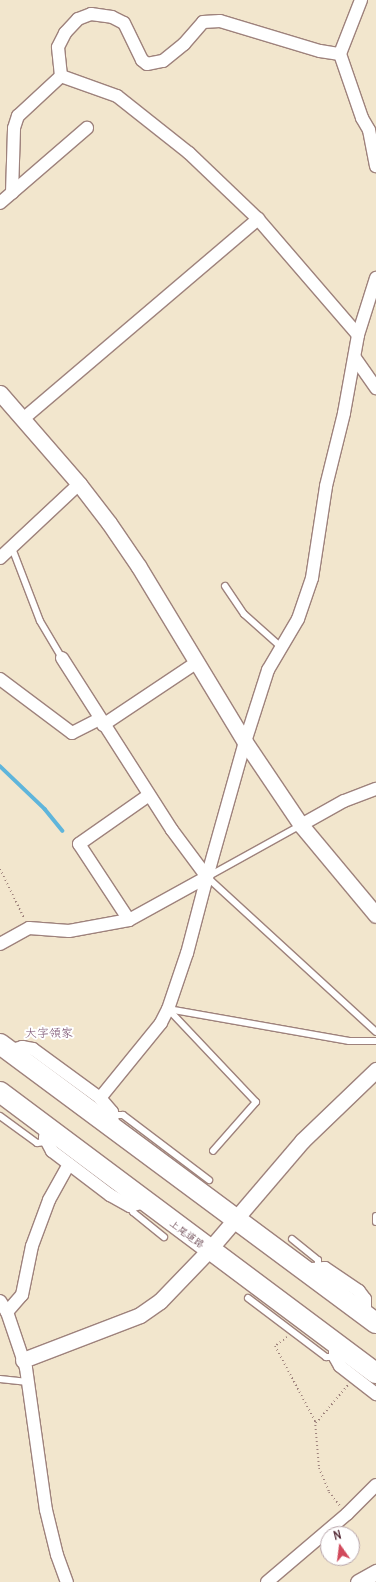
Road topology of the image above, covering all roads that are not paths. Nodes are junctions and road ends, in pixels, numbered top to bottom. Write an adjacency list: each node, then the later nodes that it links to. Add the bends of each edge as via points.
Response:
1 (361, 0): 2 (street)
2 (340, 54): 3 (street, via 320,51 220,20 203,22 184,44 163,61 147,64 142,60 124,23 112,16 91,14 78,19 65,33 58,47); 5 (street, via 362,118 369,130)
3 (61, 76): 6 (street, via 18,116); 7 (street, via 117,96 189,153)
4 (86, 128): 6 (street)
5 (376, 166)
6 (4, 197)
7 (258, 219): 9 (street); 13 (street)
8 (376, 278): 9 (street)
9 (358, 335): 10 (street)
10 (355, 358): 11 (street); 18 (street, via 326,486 312,578 298,619)
11 (376, 388)
12 (0, 393): 13 (street)
13 (23, 419): 14 (street)
14 (80, 484): 15 (street); 20 (street, via 139,567)
15 (12, 548): 16 (street); 19 (lane, via 40,621)
16 (0, 558)
17 (225, 586): 18 (lane, via 244,614)
18 (282, 647): 23 (street, via 268,670)
19 (62, 658): 22 (street)
20 (196, 663): 22 (street); 23 (street)
21 (0, 679): 22 (street, via 72,733)
22 (101, 722): 25 (street)
23 (244, 742): 26 (street); 27 (street)
24 (376, 789): 26 (street, via 344,801)
25 (149, 795): 27 (street); 29 (street, via 78,844)
26 (301, 825): 27 (lane); 28 (street)
27 (206, 877): 29 (street); 31 (street, via 187,953); 32 (lane)
28 (376, 915)
29 (129, 920): 30 (street, via 69,931 29,928)
30 (0, 944)
31 (168, 1009): 33 (lane, via 348,1041); 37 (street, via 161,1023); 41 (lane, via 256,1102)
32 (376, 1032)
33 (376, 1041)
34 (5, 1047): 37 (street, via 33,1049); 39 (highway)
35 (376, 1070): 46 (street, via 302,1140)
36 (0, 1092): 40 (highway, 上尾道路)
37 (100, 1098): 39 (street, via 108,1105)
38 (0, 1116): 40 (lane, via 37,1143)
39 (113, 1121): 43 (lane, via 123,1115); 46 (highway)
40 (46, 1135): 42 (street, via 52,1151); 44 (highway, 上尾道路)
41 (214, 1151)
42 (69, 1164): 44 (street); 54 (street, via 49,1200 32,1246 22,1295)
43 (209, 1180)
44 (137, 1204): 48 (lane, via 133,1212); 50 (highway, 上尾道路)
45 (376, 1216): 47 (lane)
46 (236, 1218): 50 (street); 51 (highway)
47 (376, 1222)
48 (164, 1237)
49 (292, 1239): 51 (lane, via 318,1260)
50 (210, 1250): 56 (highway, 上尾道路); 57 (street, via 180,1283 140,1314)
51 (312, 1270): 55 (highway)
52 (248, 1298): 56 (lane, via 326,1357)
53 (0, 1302): 54 (street)
54 (7, 1312): 57 (street)
55 (371, 1315)
56 (335, 1350): 58 (highway, 上尾道路); 61 (street, via 354,1378)
57 (23, 1360): 60 (street)
58 (376, 1373)
59 (0, 1379): 60 (lane)
60 (28, 1382): 64 (street, via 46,1510 57,1555)
61 (376, 1394)
62 (376, 1485): 65 (street, via 347,1514)
63 (376, 1572): 66 (street)
64 (67, 1582)
65 (267, 1582)
66 (358, 1582)

